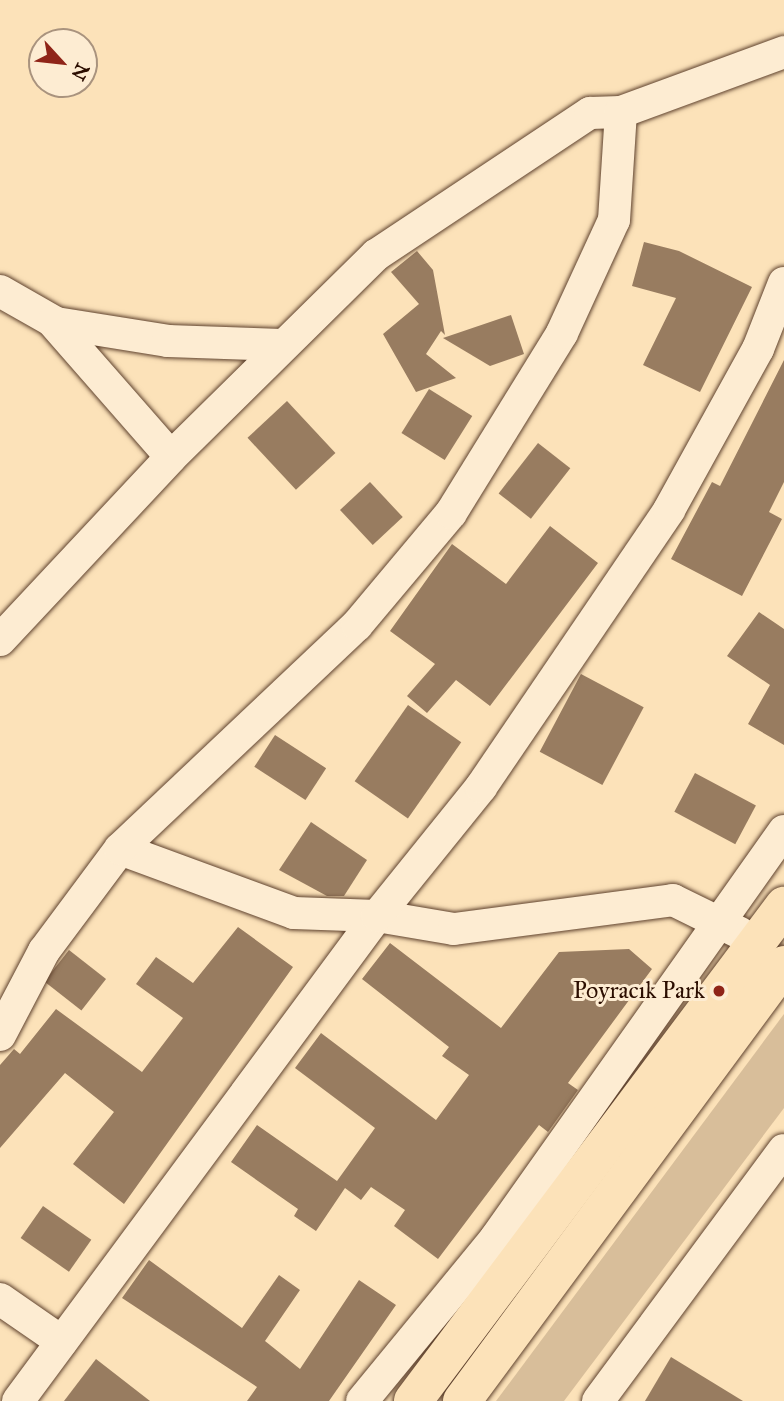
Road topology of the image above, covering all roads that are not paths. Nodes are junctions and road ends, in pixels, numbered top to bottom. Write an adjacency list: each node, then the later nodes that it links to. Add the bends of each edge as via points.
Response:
1 (784, 52): 2 (street)
2 (621, 113): 6 (street, via 590,113 376,255); 10 (street, via 614,220 562,333 451,513 357,625)
3 (784, 283): 12 (street, via 758,349 668,510 481,787)
4 (0, 291): 5 (street)
5 (53, 321): 6 (street, via 168,341); 7 (street)
6 (282, 345): 7 (street)
7 (171, 457): 8 (street)
8 (0, 640)
9 (784, 831): 13 (street)
10 (120, 849): 12 (street, via 293,913); 15 (street, via 44,951)
11 (784, 906): 14 (main road)
12 (377, 916): 13 (street, via 454,929 673,900); 18 (street)
13 (725, 922): 14 (street); 20 (street, via 495,1239)
14 (774, 958): 21 (main road); 22 (main road)
15 (0, 1035)
16 (784, 1150): 23 (street)
17 (0, 1299): 18 (street)
18 (62, 1342): 19 (street)
19 (18, 1401)
20 (362, 1401)
21 (413, 1401)
22 (462, 1401)
23 (598, 1401)

